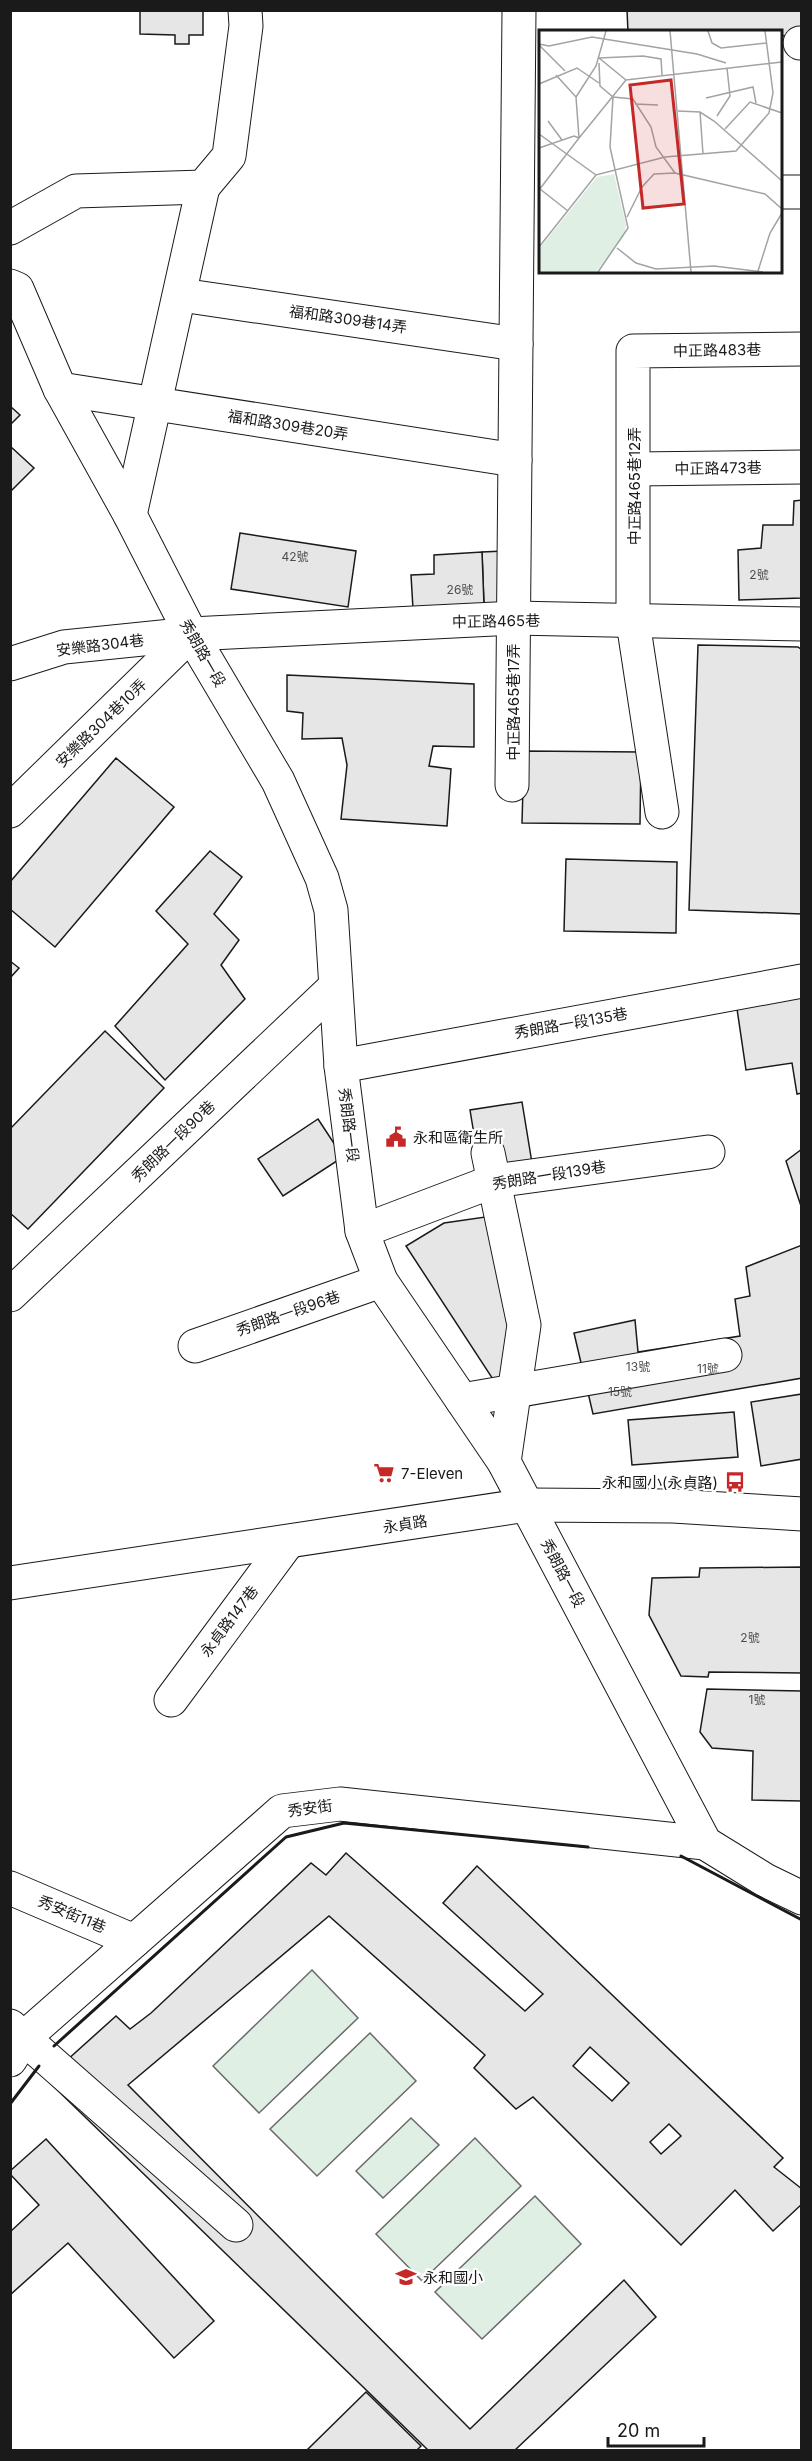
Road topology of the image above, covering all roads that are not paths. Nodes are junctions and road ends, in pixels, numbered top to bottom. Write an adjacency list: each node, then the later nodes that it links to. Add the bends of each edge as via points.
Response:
1 (245, 10): 3 (street, via 229,156)
2 (519, 10): 6 (street, 中正路465巷17弄)
3 (203, 187): 7 (street, via 76,192); 9 (street)
4 (782, 192): 5 (street)
5 (801, 192)
6 (529, 218): 10 (street, 中正路465巷17弄)
7 (10, 228)
8 (10, 286): 13 (street, 秀朗路一段, via 17,289)
9 (181, 295): 10 (street, 福和路309巷14弄); 14 (street)
10 (516, 344): 15 (street, 中正路465巷17弄)
11 (801, 348): 12 (street, 中正路483巷)
12 (633, 351): 17 (street, 中正路465巷12弄)
13 (60, 389): 14 (street, 福和路309巷20弄); 18 (street, 秀朗路一段)
14 (156, 404): 15 (street, 福和路309巷20弄); 18 (street)
15 (515, 460): 19 (street, 中正路465巷17弄)
16 (801, 467): 17 (street, 中正路473巷)
17 (634, 469): 20 (street, 中正路465巷12弄)
18 (130, 515): 22 (street, 秀朗路一段)
19 (514, 618): 20 (street, 中正路465巷); 22 (street, 中正路465巷); 24 (street, 中正路465巷17弄)
20 (633, 622): 21 (street, 中正路465巷); 26 (street, 中正路465巷12弄)
21 (801, 624)
22 (191, 634): 23 (street, 安樂路304巷, via 64,646); 25 (street, 安樂路304巷10弄); 28 (street, 秀朗路一段, via 278,781 322,878 331,910)
23 (10, 664)
24 (512, 785)
25 (10, 811)
26 (662, 812)
27 (801, 981): 29 (street, 秀朗路一段135巷)
28 (335, 987): 29 (street, 秀朗路一段); 34 (street, 秀朗路一段90巷)
29 (341, 1066): 32 (street, 秀朗路一段)
30 (708, 1152): 31 (street, 秀朗路一段139巷)
31 (491, 1167): 32 (street, 秀朗路一段139巷); 37 (street, via 524,1325)
32 (362, 1231): 33 (street, 秀朗路一段)
33 (381, 1281): 35 (street, 秀朗路一段96巷); 38 (street, 秀朗路一段)
34 (10, 1295)
35 (195, 1346)
36 (725, 1355): 37 (street)
37 (515, 1390): 38 (street); 39 (street)
38 (462, 1400): 39 (street, 秀朗路一段)
39 (504, 1462): 40 (street, 秀朗路一段)
40 (527, 1505): 41 (street, 永貞路, via 673,1506); 42 (street, 永貞路); 45 (street, 秀朗路一段)
41 (801, 1514)
42 (288, 1542): 43 (street, 永貞路); 44 (street, 永貞路147巷)
43 (10, 1583)
44 (171, 1700)
45 (705, 1843): 47 (street, 秀朗路一段, via 765,1881); 48 (street, 秀安街, via 340,1804 282,1810)
46 (10, 1888): 48 (street, 秀安街11巷)
47 (801, 1898)
48 (134, 1941): 49 (street, 秀安街)
49 (15, 2041): 50 (street)
50 (236, 2225)

